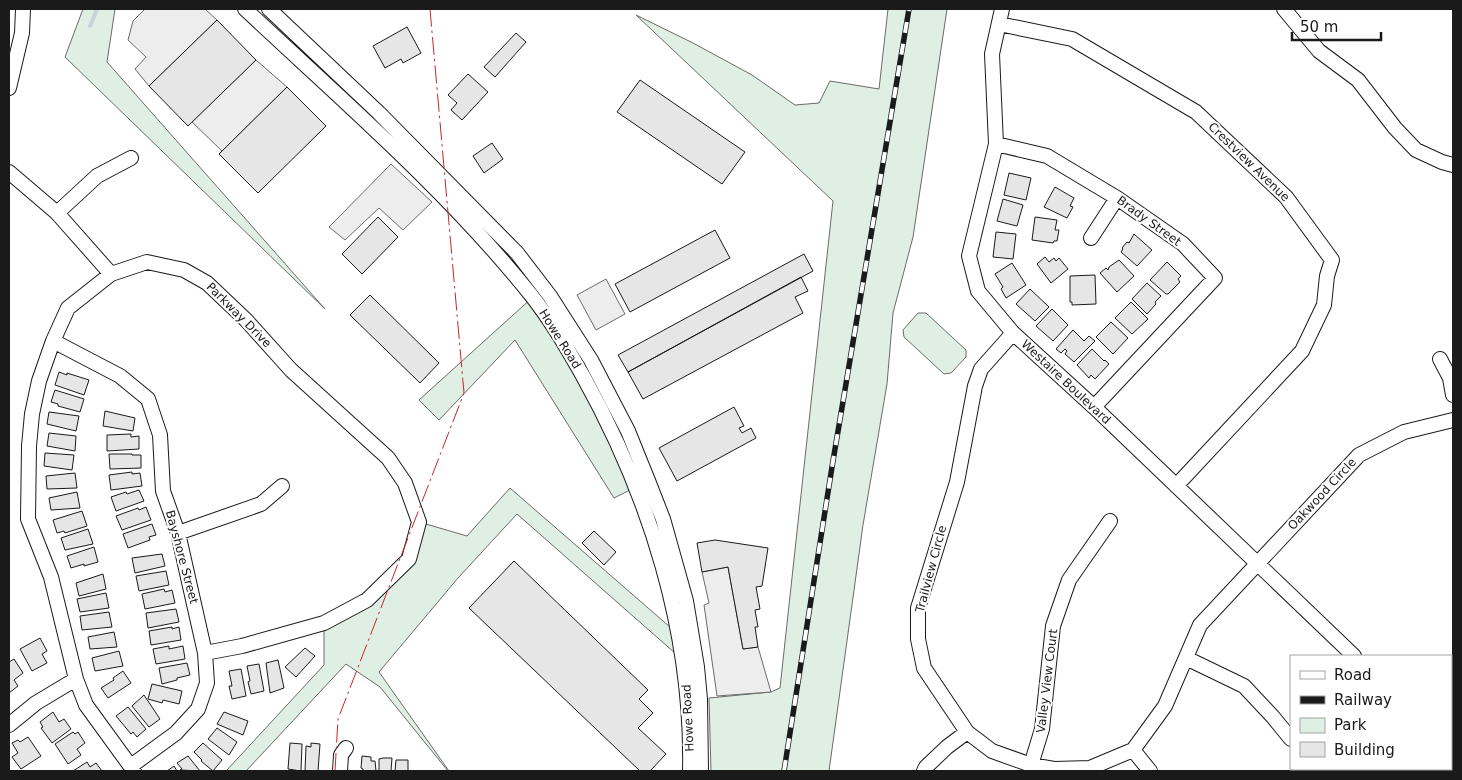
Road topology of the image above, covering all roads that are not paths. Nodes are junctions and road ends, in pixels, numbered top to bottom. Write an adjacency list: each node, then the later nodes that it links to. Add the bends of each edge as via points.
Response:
1 (23, 9): 7 (street, via 22,33)
2 (245, 9): 39 (street, Howe Road, via 479,232 533,297 566,346 596,400 636,487 664,567 684,661)
3 (269, 9): 40 (street, Howe Road, via 380,113 517,253 583,347 628,431 646,474 663,519 686,601 700,691)
4 (1002, 9): 6 (street, Westaire Boulevard)
5 (1284, 9): 10 (street, via 1319,51 1358,80 1416,150)
6 (999, 24): 8 (street, Westaire Boulevard, via 992,54); 23 (street, Crestview Avenue, via 1072,39 1196,112 1286,197 1332,260 1324,305 1302,351)
7 (9, 88)
8 (996, 144): 12 (street, Brady Street, via 1047,156); 16 (street, Westaire Boulevard, via 969,256 978,291)
9 (131, 158): 13 (street, via 97,176)
10 (1453, 164)
11 (9, 172): 13 (street)
12 (1116, 198): 14 (street); 20 (street, Brady Street, via 1183,244 1215,278)
13 (57, 214): 15 (street)
14 (1090, 238)
15 (111, 274): 17 (street, Parkway Drive, via 68,308); 27 (street, Parkway Drive, via 147,262 184,270 207,283 291,370 388,458 405,483 419,522 409,559 367,600 324,623)
16 (1013, 333): 20 (street, Westaire Boulevard); 32 (street, Trailview Circle, via 981,369 975,386 957,482 918,608 918,639 924,668)
17 (53, 341): 25 (street, Bayshore Street, via 120,376 148,399 160,435 163,491); 30 (street, Parkway Drive, via 32,414 28,520 51,577)
18 (1440, 359): 19 (street, via 1450,378)
19 (1453, 395)
20 (1094, 407): 23 (street, Westaire Boulevard)
21 (1453, 420): 26 (street, Oakwood Circle, via 1404,432 1359,456)
22 (282, 486): 25 (street, via 261,504)
23 (1176, 486): 26 (street, Westaire Boulevard)
24 (1110, 521): 36 (street, Valley View Court, via 1069,580 1053,626 1042,729)
25 (178, 533): 27 (street, Bayshore Street)
26 (1258, 563): 28 (street, Westaire Boulevard); 29 (street, via 1200,625)
27 (205, 653): 37 (street, Bayshore Street, via 207,683 198,709 176,733)
28 (1353, 655)
29 (1186, 658): 33 (street, via 1244,686); 35 (street, via 1165,706)
30 (76, 679): 31 (street, via 36,703); 37 (street, Parkway Drive, via 86,705)
31 (9, 725)
32 (967, 732): 36 (street, Trailview Circle, via 992,751); 41 (street)
33 (1290, 738)
34 (346, 748): 38 (street, via 341,756)
35 (1133, 750): 36 (street, Trailview Circle, via 1090,768 1054,769); 42 (street)
36 (1031, 765)
37 (132, 768)
38 (340, 771)
39 (690, 771)
40 (701, 771)
41 (924, 771)
42 (1150, 771)

